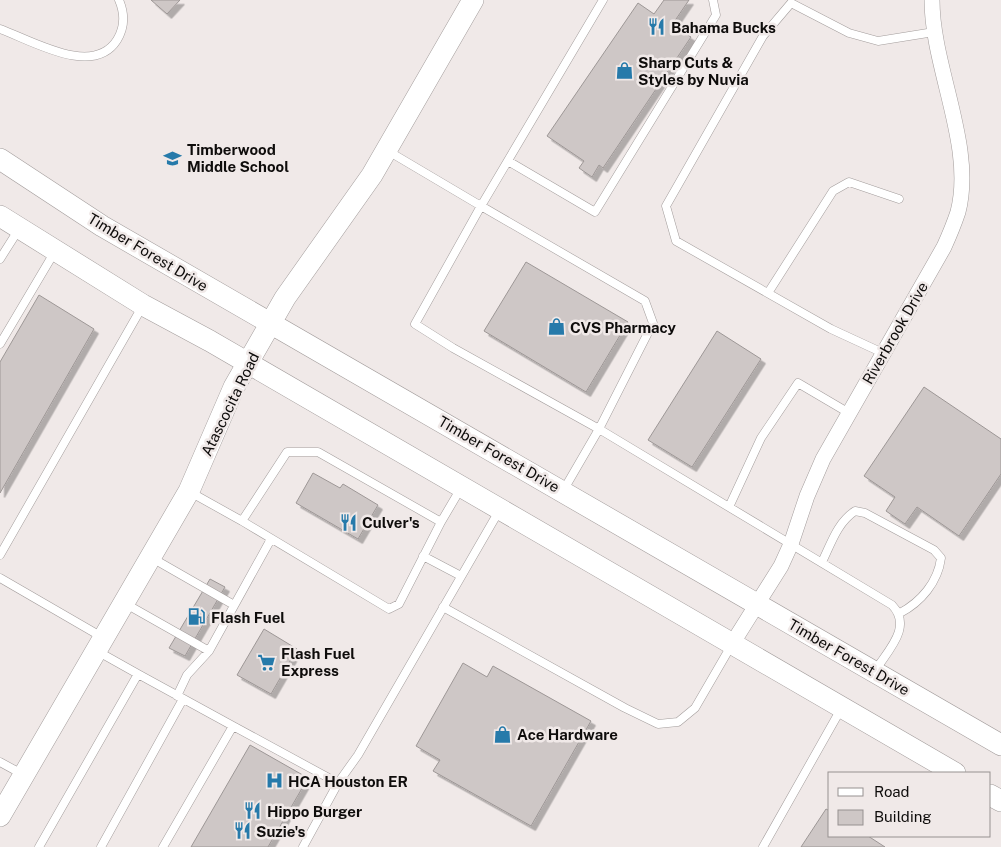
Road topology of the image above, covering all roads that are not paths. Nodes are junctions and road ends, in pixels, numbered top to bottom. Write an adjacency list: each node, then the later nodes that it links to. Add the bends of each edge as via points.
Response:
1 (119, 0): 7 (lane, via 124,22 122,32 110,47 92,58 75,58)
2 (473, 0): 9 (main road, Atascocita Road)
3 (603, 0): 11 (lane)
4 (713, 0): 11 (lane, via 716,15 595,212)
5 (932, 0): 8 (street, Riverbrook Drive)
6 (791, 2): 8 (lane, via 849,33 878,41); 18 (lane, via 763,36 666,206 676,241)
7 (0, 29)
8 (934, 32): 22 (street, Riverbrook Drive, via 960,159 958,210 944,247)
9 (386, 150): 13 (lane); 20 (main road, Atascocita Road)
10 (0, 159): 20 (main road, Timber Forest Drive, via 102,226)
11 (508, 161): 13 (lane)
12 (898, 199): 18 (lane, via 849,182 833,191)
13 (481, 206): 25 (lane, via 645,301 653,323); 25 (lane, via 415,324)
14 (0, 216): 15 (main road)
15 (19, 229): 16 (main road); 17 (lane)
16 (55, 251): 19 (main road); 21 (lane)
17 (0, 259)
18 (768, 293): 22 (lane, via 831,329)
19 (143, 305): 23 (main road); 35 (lane)
20 (271, 323): 23 (main road, Atascocita Road); 28 (main road, Timber Forest Drive)
21 (0, 344)
22 (883, 353): 24 (street, Riverbrook Drive)
23 (248, 364): 26 (main road); 27 (main road, Atascocita Road, via 234,388)
24 (849, 413): 29 (lane, via 798,383 761,438); 34 (street, Riverbrook Drive, via 815,476)
25 (599, 429): 28 (lane); 29 (lane)
26 (462, 488): 30 (main road); 32 (lane)
27 (189, 491): 31 (lane); 37 (main road, Atascocita Road)
28 (563, 491): 43 (main road, Timber Forest Drive)
29 (729, 507): 34 (lane)
30 (500, 510): 39 (lane); 47 (main road)
31 (242, 522): 32 (lane, via 287,452 318,452); 33 (lane)
32 (441, 522): 36 (lane)
33 (271, 538): 36 (lane, via 389,609 399,604); 42 (lane)
34 (791, 544): 38 (lane); 43 (street, Riverbrook Drive)
35 (0, 555)
36 (424, 556): 39 (lane)
37 (150, 557): 41 (main road, Atascocita Road); 42 (lane)
38 (822, 562): 45 (lane); 45 (lane, via 839,526 846,516 855,511 865,513 934,550 941,558 939,571 919,599)
39 (461, 576): 44 (lane)
40 (0, 578): 46 (lane)
41 (124, 602): 46 (main road, Atascocita Road); 48 (lane)
42 (234, 605): 48 (lane)
43 (758, 605): 47 (street, Riverbrook Drive); 49 (main road, Timber Forest Drive)
44 (443, 607): 47 (lane, via 658,724 678,722 695,708); 58 (lane, via 358,755)
45 (900, 613): 49 (lane, via 902,624 896,638)
46 (100, 644): 50 (lane); 57 (main road, Atascocita Road)
47 (732, 644): 52 (main road)
48 (209, 651): 51 (lane, via 187,676)
49 (874, 672): 54 (main road, Timber Forest Drive)
50 (138, 674): 51 (lane); 60 (lane)
51 (180, 697): 53 (lane); 61 (lane)
52 (842, 707): 56 (main road); 64 (lane)
53 (233, 726): 58 (lane); 62 (lane)
54 (1001, 745)
55 (0, 762): 57 (lane)
56 (953, 772)
57 (24, 775): 59 (main road, Atascocita Road)
58 (338, 782): 63 (lane)
59 (1, 811)
60 (39, 847)
61 (101, 847)
62 (163, 847)
63 (303, 847)
64 (763, 847)

